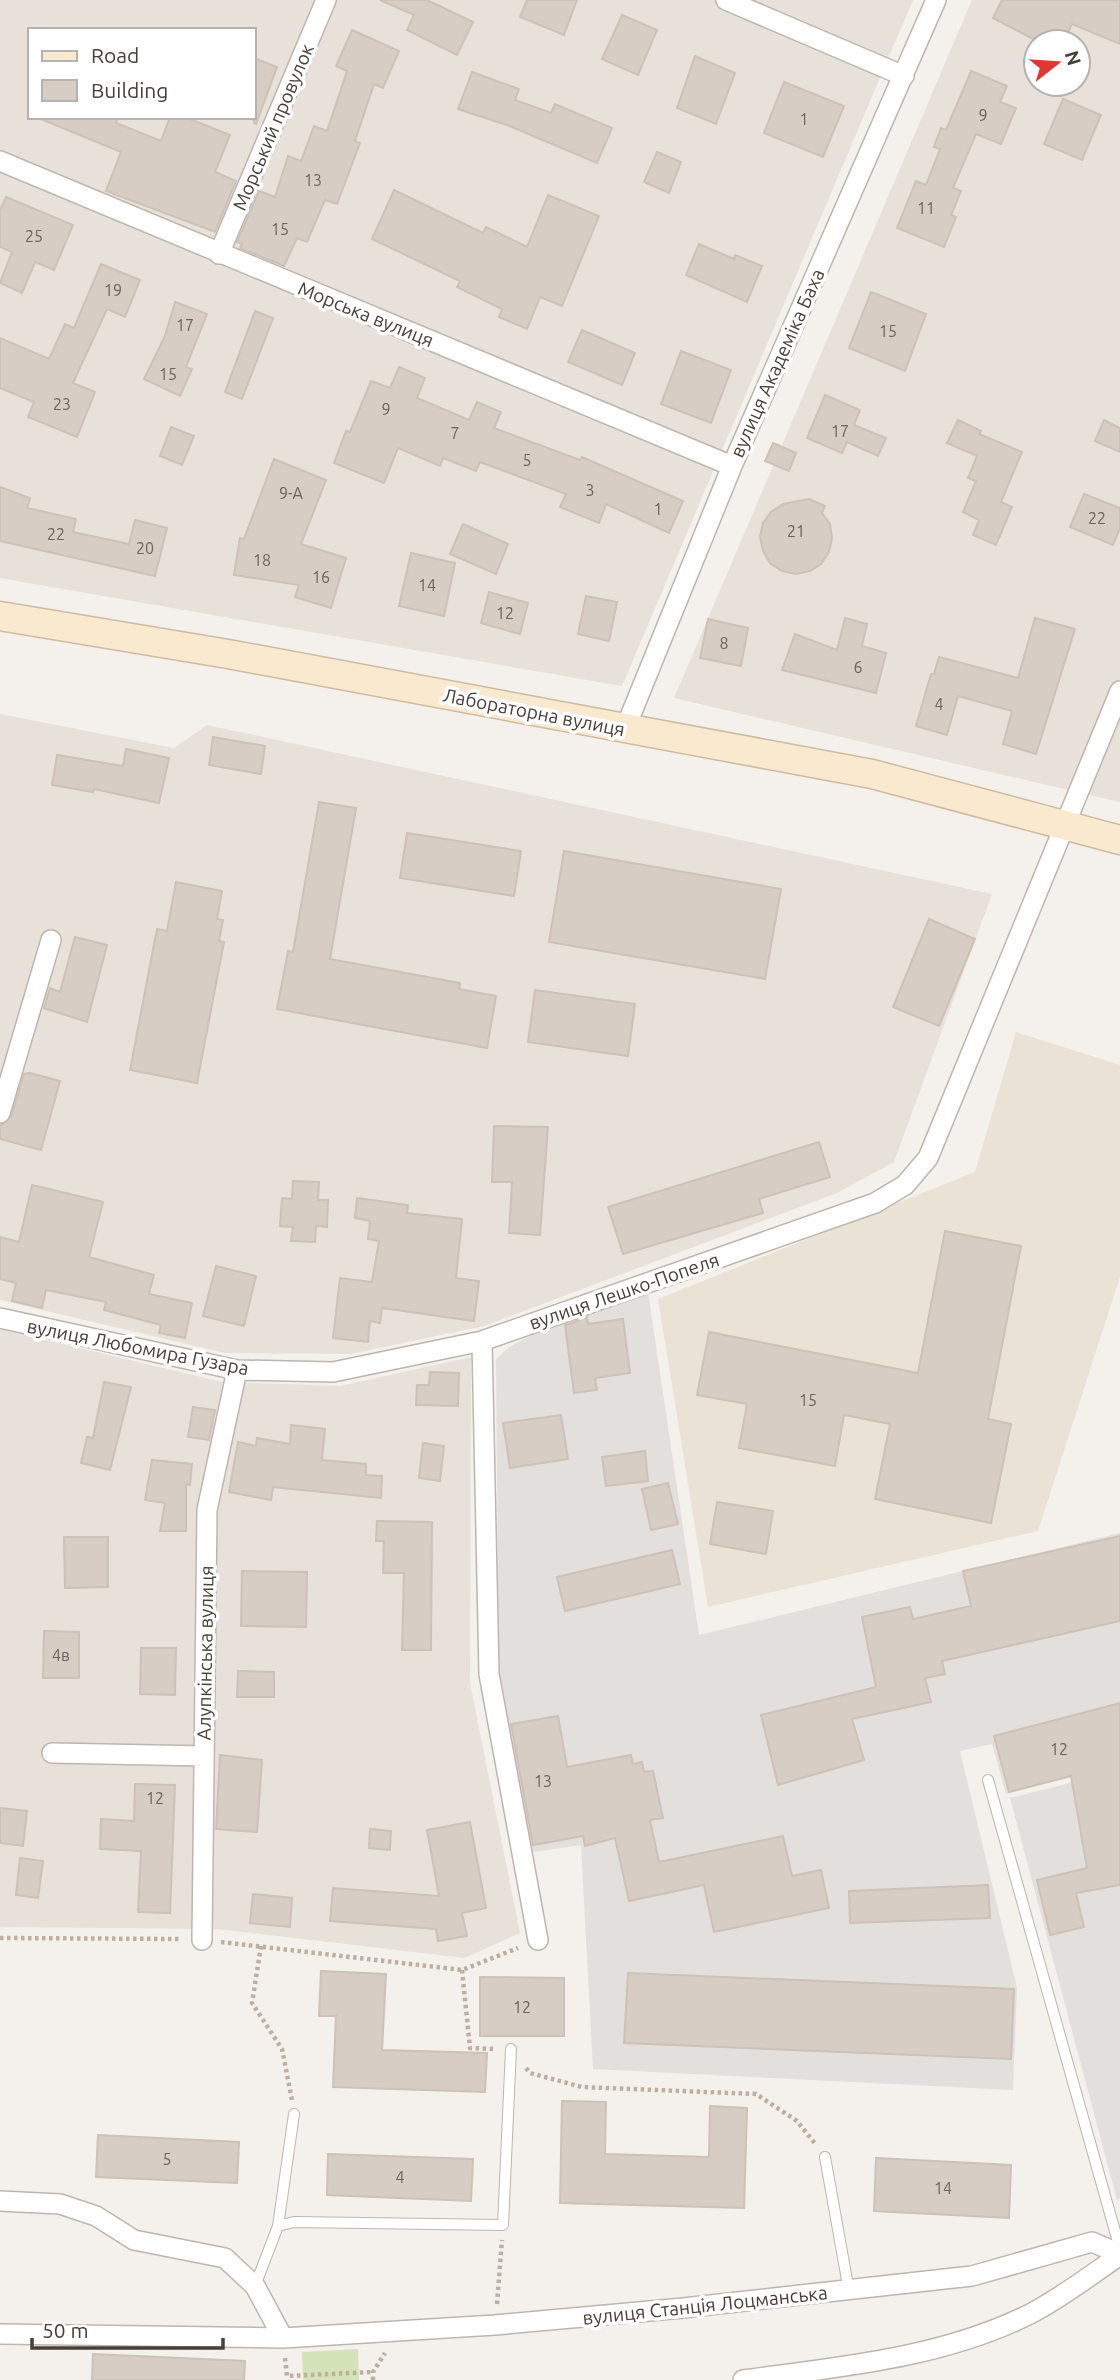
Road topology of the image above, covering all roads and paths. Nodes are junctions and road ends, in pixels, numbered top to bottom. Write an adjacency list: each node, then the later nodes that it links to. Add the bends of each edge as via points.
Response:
1 (326, 0): 6 (street, Морський провулок)
2 (726, 0): 4 (street)
3 (936, 0): 4 (street, вулиця Академіка Баха)
4 (904, 76): 7 (street, вулиця Академіка Баха)
5 (0, 161): 6 (street, Морська вулиця)
6 (219, 254): 7 (street, Морська вулиця)
7 (732, 466): 10 (street, вулиця Академіка Баха)
8 (0, 616): 10 (main road, Лабораторна вулиця)
9 (1120, 691): 11 (street, вулиця Лешко-Попеля)
10 (625, 729): 11 (main road, Лабораторна вулиця, via 872,774)
11 (1065, 826): 12 (main road); 16 (street, вулиця Лешко-Попеля, via 943,1126 928,1158 905,1185 875,1203)
12 (1120, 840)
13 (51, 940): 14 (street)
14 (0, 1113)
15 (0, 1318): 17 (street, вулиця Любомира Гузара)
16 (482, 1341): 17 (street, вулиця Любомира Гузара, via 333,1372); 23 (street, via 489,1674)
17 (237, 1370): 19 (street, Алупкінська вулиця, via 207,1510)
18 (52, 1753): 19 (street)
19 (204, 1756): 22 (street, Алупкінська вулиця)
20 (988, 1780): 32 (lane)
21 (0, 1938): 22 (path)
22 (202, 1940): 24 (path)
23 (538, 1940): 25 (path)
24 (261, 1946): 25 (path); 27 (path, via 252,2003 282,2049)
25 (462, 1970): 26 (path, via 470,2048)
26 (511, 2049): 28 (path, via 530,2073 582,2087 756,2094 797,2121); 30 (lane)
27 (294, 2114): 31 (lane)
28 (825, 2157): 34 (lane)
29 (0, 2201): 33 (street, via 60,2204 96,2216 134,2240 225,2258)
30 (503, 2225): 31 (lane, via 294,2222); 35 (path)
31 (278, 2226): 33 (lane)
32 (1120, 2253): 34 (street, вулиця Станція Лоцманська, via 1093,2242 972,2276); 39 (street, via 1031,2314 977,2335 906,2356)
33 (255, 2286): 37 (street)
34 (849, 2291): 35 (street, вулиця Станція Лоцманська)
35 (495, 2325): 37 (street, вулиця Станція Лоцманська)
36 (0, 2334): 37 (street, вулиця Станція Лоцманська)
37 (283, 2338): 38 (path, via 287,2376 373,2372)
38 (373, 2380)
39 (747, 2380)

